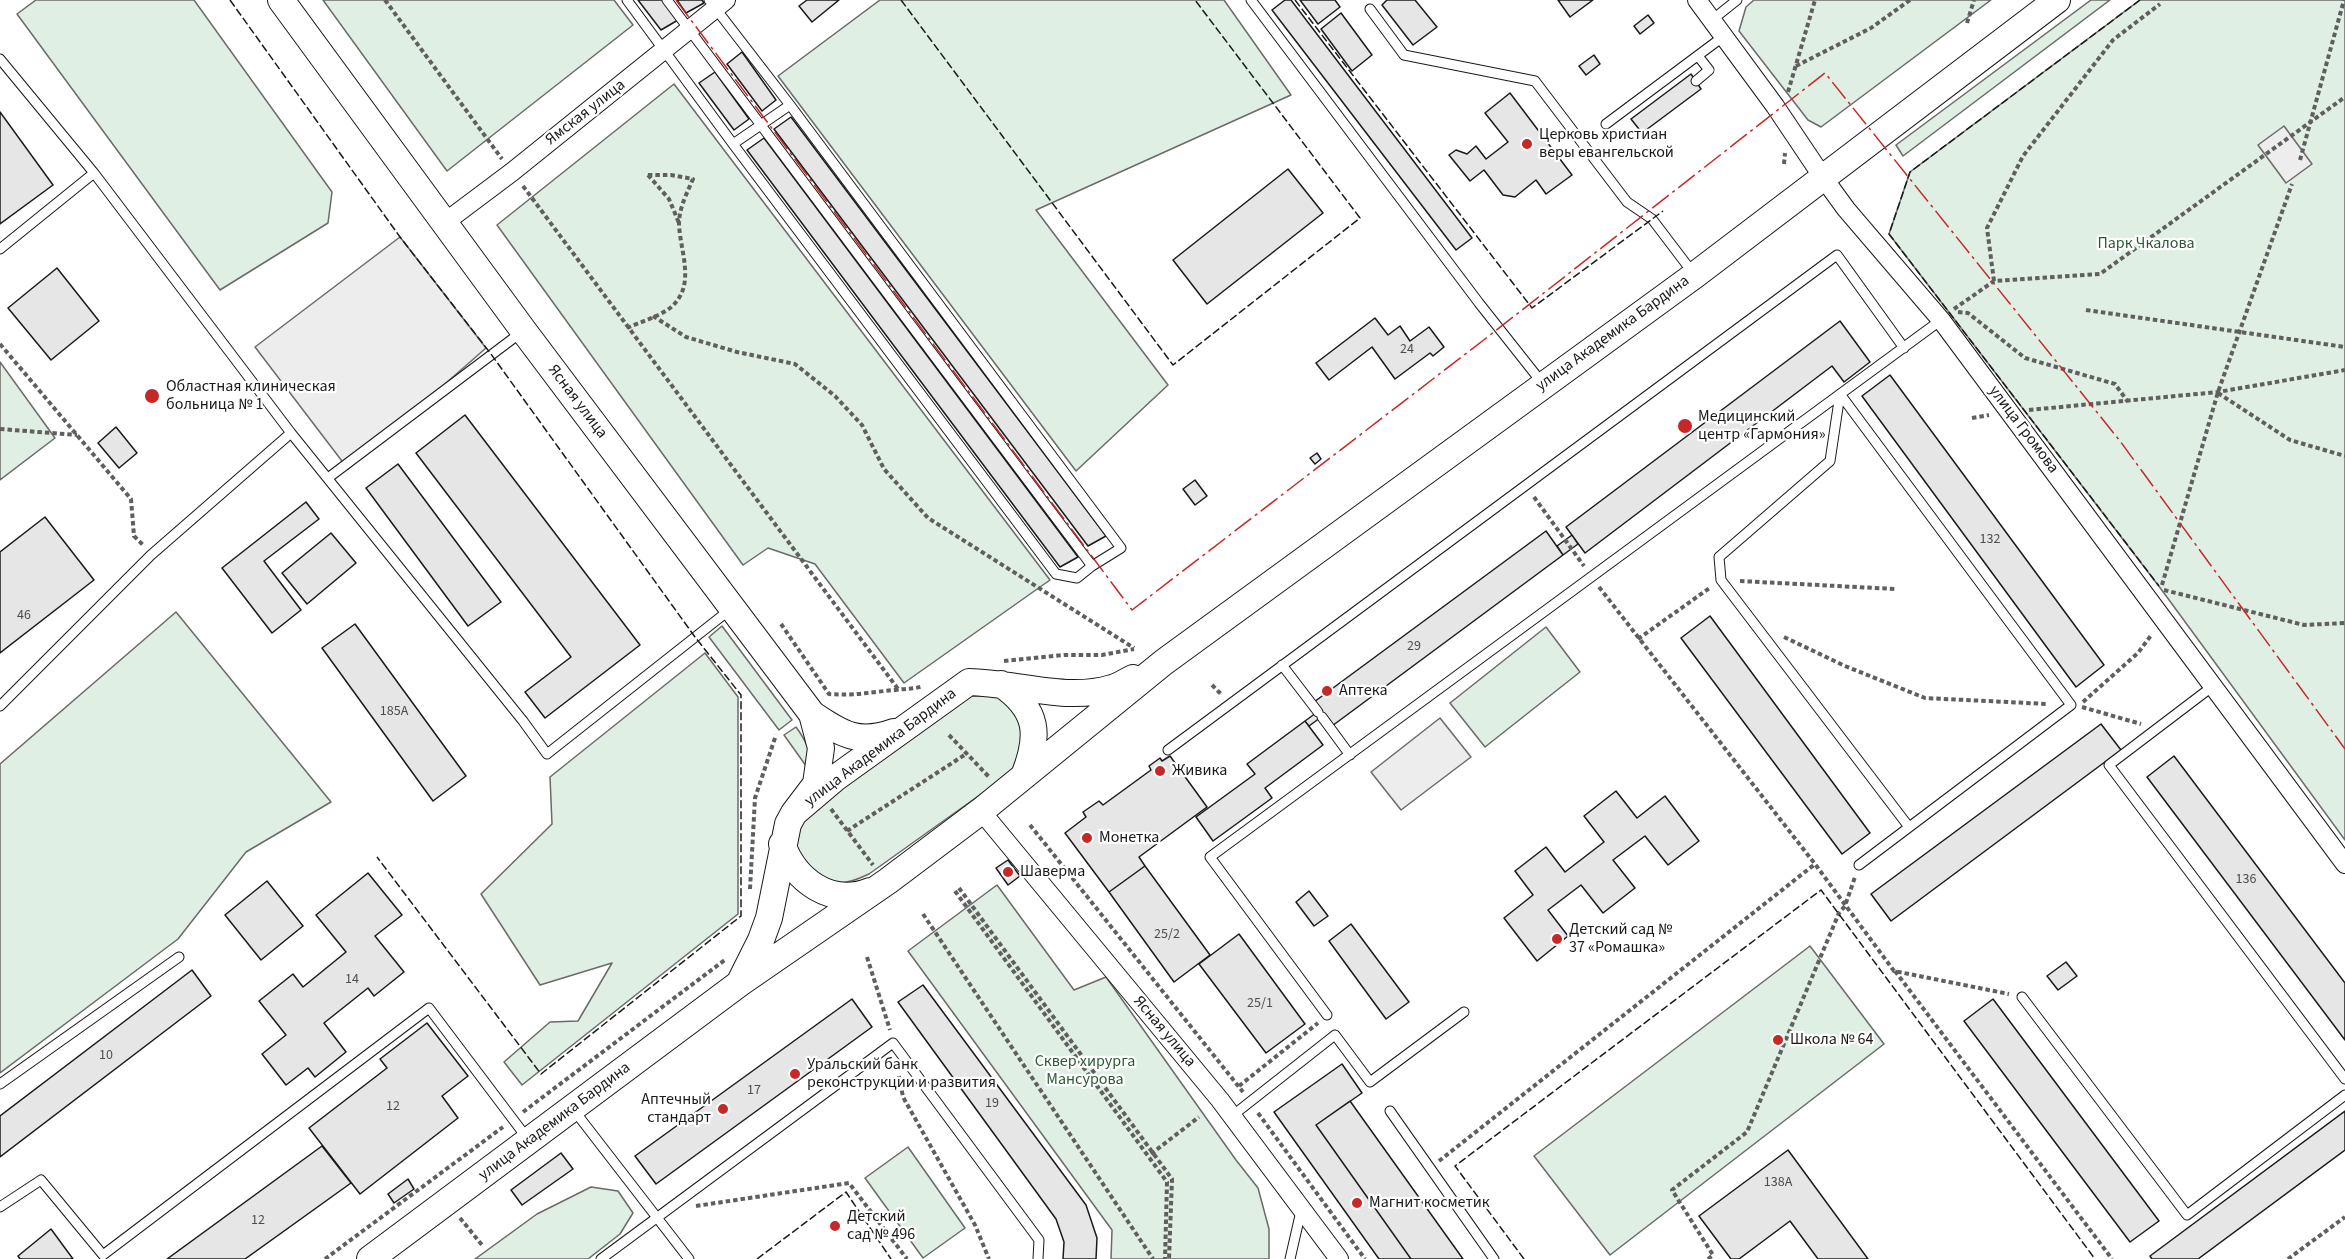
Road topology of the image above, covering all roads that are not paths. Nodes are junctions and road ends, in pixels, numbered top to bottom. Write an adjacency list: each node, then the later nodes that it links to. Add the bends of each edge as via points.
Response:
1 (281, 0): 23 (street, Ясная улица)
2 (627, 0): 13 (lane)
3 (667, 0): 11 (lane)
4 (1251, 0): 29 (lane)
5 (1697, 0): 10 (street, улица Громова)
6 (1737, 0): 10 (lane)
7 (2056, 0): 22 (street, улица Академика Бардина)
8 (717, 3): 11 (street, Ямская улица); 17 (lane)
9 (1370, 9): 25 (lane, via 1404,55 1535,81 1627,202 1652,219)
10 (1712, 20): 12 (street, улица Громова)
11 (689, 30): 13 (street, Ямская улица); 19 (lane)
12 (1724, 36): 14 (lane); 22 (street, улица Громова)
13 (666, 50): 20 (lane); 23 (street, Ямская улица)
14 (1698, 56): 16 (lane, via 1709,70); 18 (lane)
15 (0, 59): 21 (lane)
16 (1696, 81)
17 (790, 105): 19 (lane); 33 (lane, via 1121,548)
18 (1606, 124)
19 (761, 125): 20 (lane); 33 (lane)
20 (733, 144): 33 (lane, via 1056,574 1077,578)
21 (94, 173): 24 (lane); 31 (lane)
22 (1822, 176): 25 (street, улица Академика Бардина); 26 (street, улица Громова)
23 (444, 223): 27 (street, Ясная улица)
24 (0, 249)
25 (1695, 275): 29 (street, улица Академика Бардина)
26 (1941, 320): 28 (lane); 38 (street, улица Громова)
27 (524, 330): 32 (lane); 34 (street, Ясная улица)
28 (1904, 348): 30 (lane); 36 (lane, via 1838,255)
29 (1543, 384): 35 (street, улица Академика Бардина)
30 (1840, 394): 43 (lane); 47 (lane, via 1830,461 1719,557 1721,580); 47 (lane, via 2071,705)
31 (291, 433): 32 (lane); 39 (lane, via 151,555)
32 (328, 478): 34 (lane, via 547,753)
33 (1092, 566)
34 (733, 607): 40 (street, Ясная улица)
35 (1164, 662): 37 (street, улица Академика Бардина, via 1114,688 1099,691 1056,691); 44 (street, улица Академика Бардина)
36 (1282, 665): 42 (lane); 43 (lane)
37 (1001, 684): 41 (street, улица Академика Бардина, via 969,682); 44 (street, via 1015,693 1033,718 1035,738)
38 (2213, 686): 49 (street, улица Громова); 57 (lane, via 2109,765)
39 (0, 706)
40 (812, 714): 41 (street, via 846,735 862,739); 46 (street, Ясная улица, via 821,748 816,784)
41 (907, 728): 46 (street, улица Академика Бардина, via 834,779)
42 (1168, 750)
43 (1350, 755): 56 (lane, via 1210,857)
44 (1024, 776): 45 (street, улица Академика Бардина)
45 (981, 811): 51 (street, улица Академика Бардина); 62 (street, Ясная улица)
46 (794, 813): 48 (street, улица Академика Бардина)
47 (1910, 827): 50 (lane)
48 (782, 844): 51 (street, улица Академика Бардина, via 790,864 815,888 861,895); 53 (street, улица Академика Бардина, via 769,918)
49 (2345, 864)
50 (1859, 865)
51 (876, 876): 53 (street, улица Академика Бардина)
52 (179, 957): 58 (lane)
53 (740, 983): 60 (street, улица Академика Бардина)
54 (2022, 997): 59 (lane, via 2187,1215)
55 (1464, 1012): 62 (lane, via 1370,1082 1335,1035)
56 (1327, 1015)
57 (2345, 1079)
58 (0, 1084)
59 (2345, 1095)
60 (573, 1109): 63 (street, улица Академика Бардина); 66 (lane)
61 (1390, 1111): 73 (lane)
62 (1232, 1116): 65 (street, Ясная улица)
63 (529, 1142): 64 (lane, via 429,1008 103,1255 41,1180); 67 (street, улица Академика Бардина)
64 (0, 1207)
65 (1301, 1211): 71 (lane); 72 (street, Ясная улица)
66 (657, 1217): 68 (lane); 69 (lane); 70 (lane, via 893,1043 1039,1240)
67 (370, 1259)
68 (601, 1259)
69 (689, 1259)
70 (1038, 1259)
71 (1290, 1259)
72 (1339, 1259)
73 (1494, 1259)

